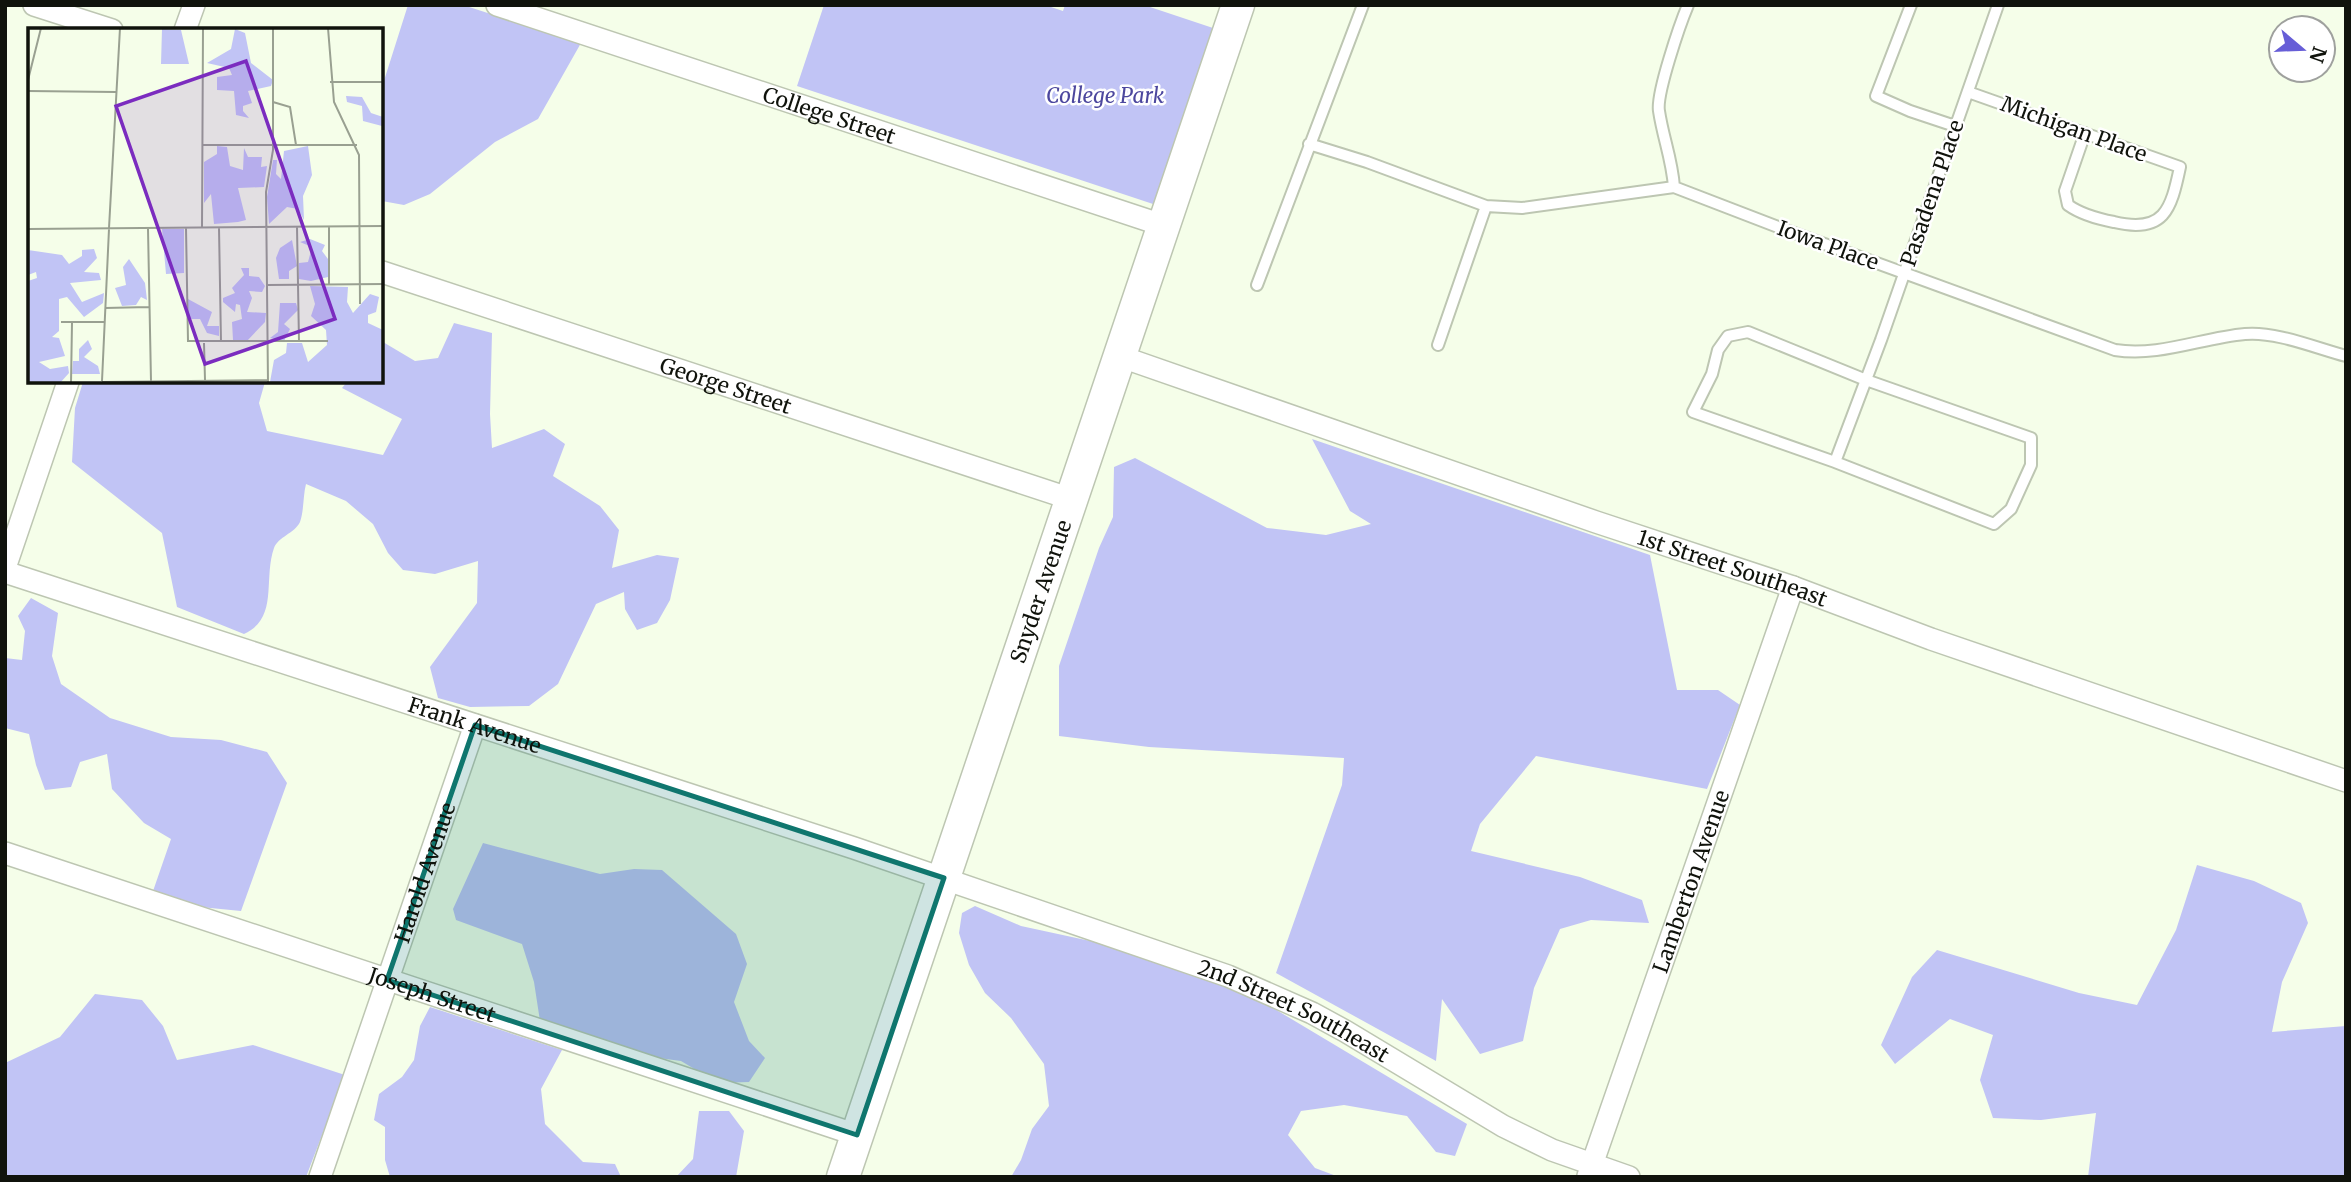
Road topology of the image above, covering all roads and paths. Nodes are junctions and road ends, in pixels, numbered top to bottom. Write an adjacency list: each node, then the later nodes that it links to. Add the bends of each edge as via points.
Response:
1 (34, 5): 9 (street)
2 (194, 5): 10 (street)
3 (497, 5): 17 (street, College Street)
4 (1238, 5): 17 (main road, Snyder Avenue)
5 (1363, 5): 14 (lane)
6 (1688, 5): 15 (lane, via 1658,108)
7 (1911, 5): 12 (lane, via 1876,96)
8 (1998, 5): 11 (lane, Pasadena Place)
9 (106, 28)
10 (186, 28)
11 (1968, 92): 12 (lane, Pasadena Place); 13 (lane, Michigan Place)
12 (1955, 126): 19 (lane, Pasadena Place)
13 (2085, 133): 13 (lane, Michigan Place, via 2180,167 2164,216 2151,225 2131,226 2068,205 2065,191)
14 (1310, 144): 16 (lane, Iowa Place); 20 (lane)
15 (1674, 187): 16 (lane, Iowa Place, via 1522,208); 19 (lane, Iowa Place)
16 (1486, 205): 21 (lane)
17 (1162, 225): 22 (main road, Snyder Avenue)
18 (383, 272): 27 (street, George Street)
19 (1904, 273): 23 (lane, Iowa Place, via 2115,350 2159,350 2263,334); 24 (lane, Pasadena Place)
20 (1257, 285)
21 (1438, 345)
22 (1119, 356): 27 (main road, Snyder Avenue); 29 (street, 1st Street Southeast)
23 (2346, 356)
24 (1866, 380): 26 (lane, Pasadena Place); 26 (lane, via 1748,332 1728,336 1718,350 1693,412); 26 (lane, via 2031,438 2031,465 2011,509 1994,524)
25 (68, 383): 28 (street)
26 (1835, 462)
27 (1071, 499): 33 (main road, Snyder Avenue)
28 (5, 570): 30 (street, Frank Avenue)
29 (1793, 587): 31 (street, 1st Street Southeast); 36 (street, Lamberton Avenue)
30 (475, 725): 33 (street, Frank Avenue); 34 (street, Harold Avenue)
31 (2346, 781)
32 (5, 853): 34 (street, Joseph Street)
33 (944, 878): 35 (main road, Snyder Avenue); 36 (street, 2nd Street Southeast, via 1262,990 1345,1031 1503,1126)
34 (387, 980): 35 (street, Joseph Street); 37 (street, Harold Avenue)
35 (857, 1135): 38 (main road, Snyder Avenue)
36 (1590, 1170): 39 (street, 2nd Street Southeast)
37 (320, 1177)
38 (843, 1177)
39 (1629, 1177)

